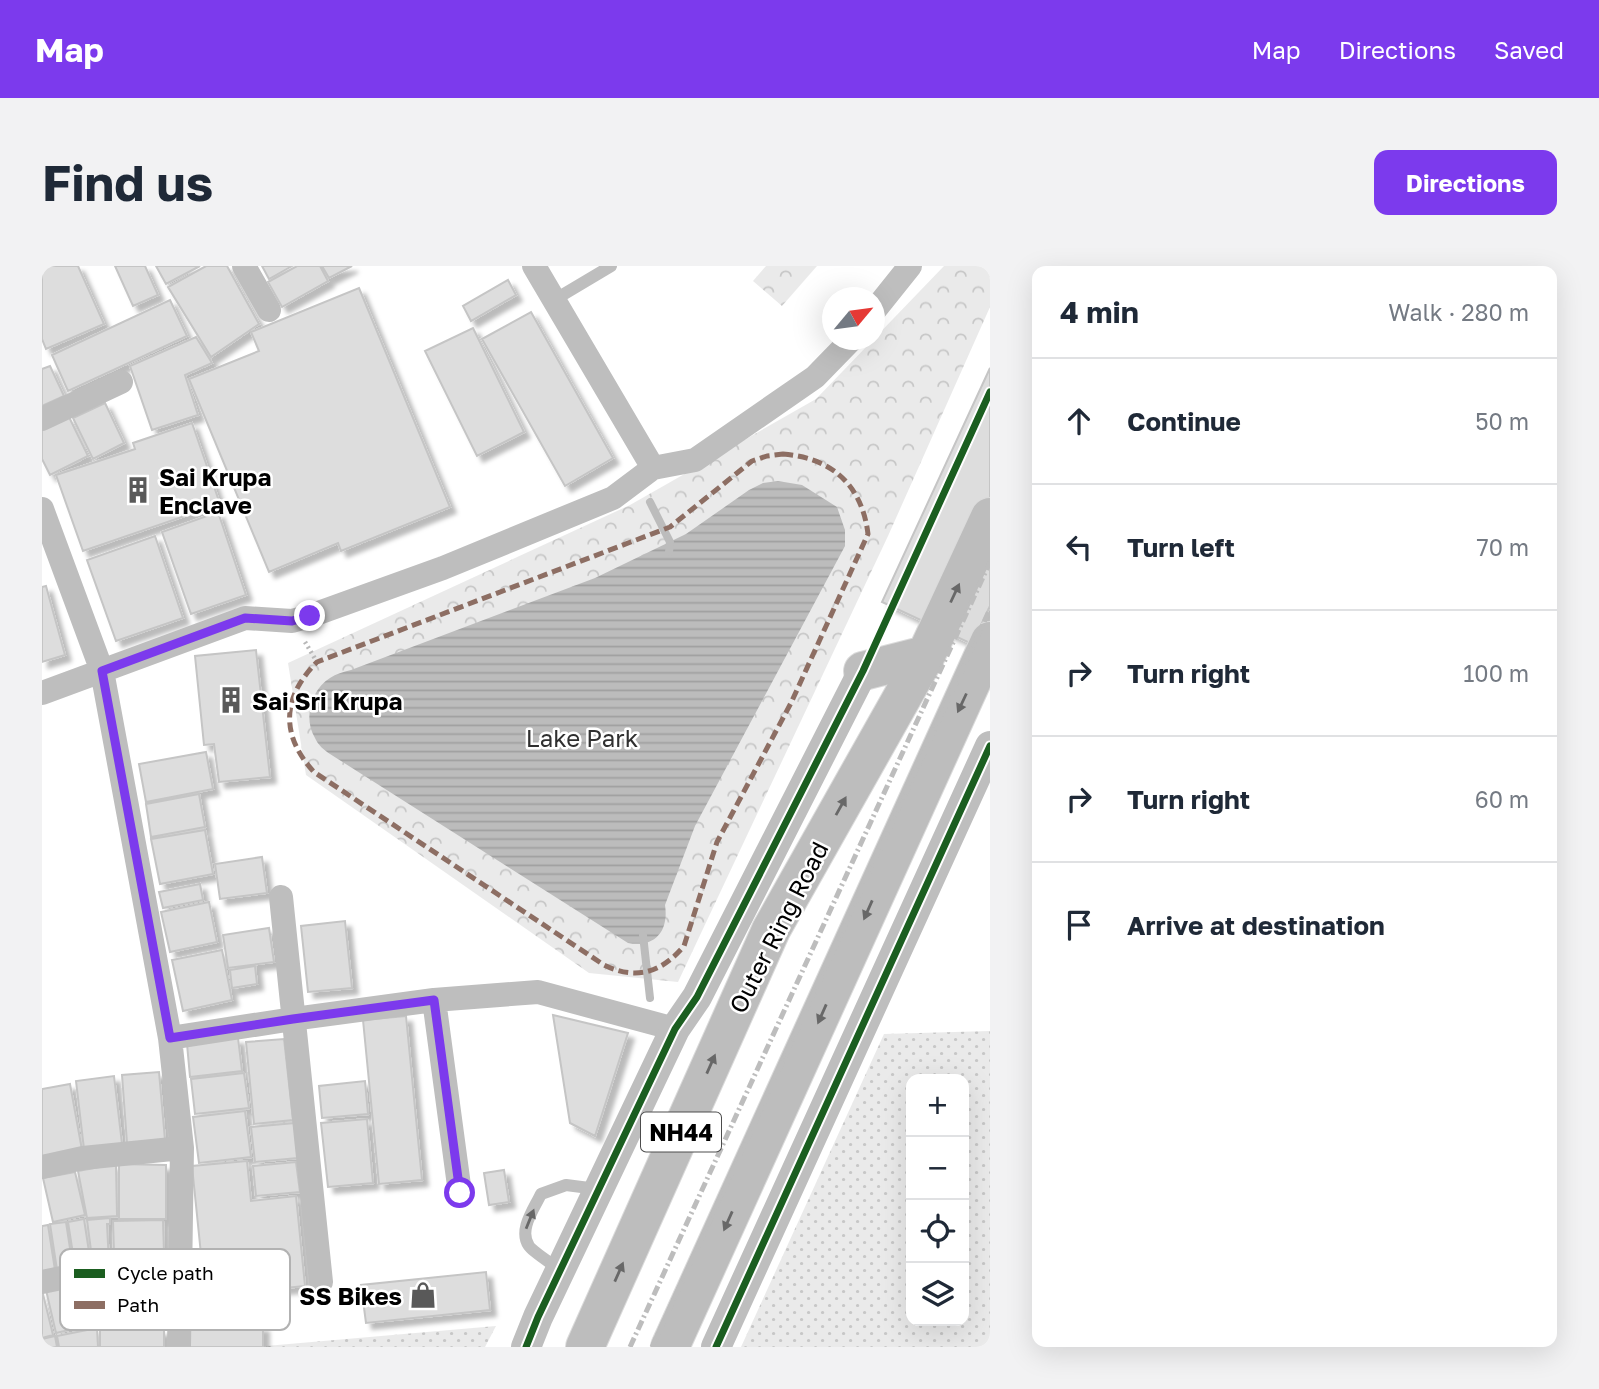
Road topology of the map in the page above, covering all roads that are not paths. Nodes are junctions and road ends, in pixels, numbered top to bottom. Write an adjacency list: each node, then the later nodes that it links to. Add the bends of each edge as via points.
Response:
1 (244, 266): 7 (street)
2 (534, 266): 6 (street)
3 (611, 266): 6 (lane)
4 (910, 266): 5 (street)
5 (885, 297)
6 (554, 300): 11 (street)
7 (269, 310)
8 (842, 350): 11 (street, via 816,377 695,460)
9 (121, 382): 10 (street)
10 (42, 419)
11 (653, 468): 16 (street, via 613,498 443,568 292,621 245,618)
12 (42, 509): 16 (street)
13 (990, 517): 15 (highway, Outer Ring Road / NH44, one-way to 13)
14 (988, 652): 36 (highway, NH44, one-way to 36)
15 (926, 655): 17 (highway); 35 (highway, Outer Ring Road / NH44, one-way to 15, via 771,930)
16 (102, 671): 18 (street); 25 (street)
17 (863, 671): 24 (street, via 697,997)
18 (42, 693)
19 (990, 746): 20 (street)
20 (984, 776): 38 (street)
21 (281, 897): 23 (street)
22 (434, 1000): 23 (street); 24 (street, via 538,992); 29 (street)
23 (293, 1019): 25 (street); 34 (street)
24 (675, 1029): 28 (street)
25 (170, 1038): 26 (street)
26 (182, 1148): 27 (street); 30 (street)
27 (42, 1167)
28 (599, 1189): 31 (street); 31 (lane, one-way to 28, via 529,1247 524,1232 529,1217 541,1194 566,1185)
29 (460, 1193)
30 (180, 1249)
31 (561, 1270): 37 (street)
32 (60, 1278): 33 (street)
33 (42, 1282)
34 (321, 1282)
35 (588, 1340)
36 (672, 1343)
37 (526, 1347)
38 (716, 1347)

